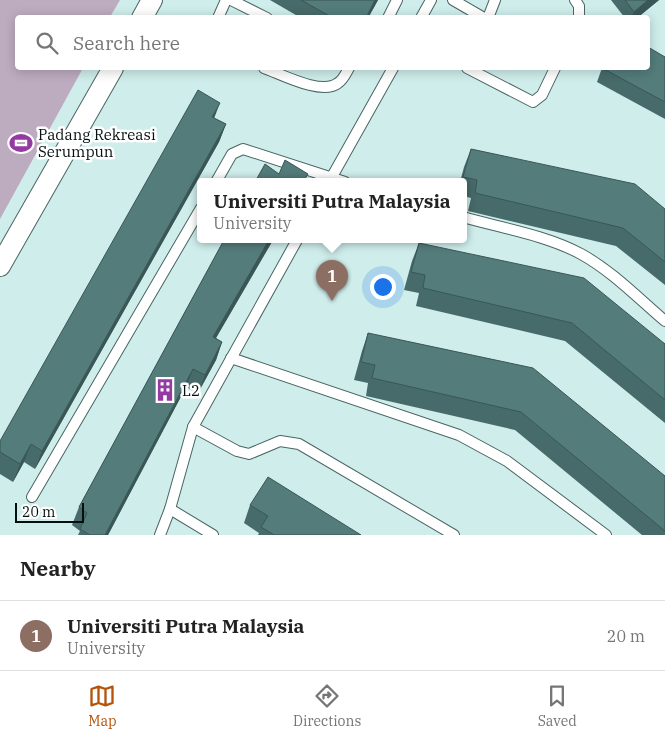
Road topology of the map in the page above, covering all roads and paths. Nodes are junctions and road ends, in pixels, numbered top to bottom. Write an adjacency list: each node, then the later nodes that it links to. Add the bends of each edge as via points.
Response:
1 (152, 0): 9 (street)
2 (226, 0): 10 (lane)
3 (231, 0): 11 (lane)
4 (398, 0): 12 (lane)
5 (431, 0): 13 (lane)
6 (453, 0): 14 (lane)
7 (495, 0): 15 (lane)
8 (574, 0): 16 (lane, via 579,6)
9 (144, 15)
10 (219, 15)
11 (261, 15)
12 (390, 15)
13 (423, 15)
14 (479, 15)
15 (489, 15)
16 (579, 15)
17 (112, 70): 29 (street)
18 (270, 70): 19 (lane, via 314,86 328,87 338,84)
19 (348, 70)
20 (392, 70): 25 (lane)
21 (471, 70): 22 (lane, via 532,102 542,95)
22 (554, 70)
23 (218, 178): 24 (lane, via 232,154 243,148)
24 (325, 178)
25 (331, 178)
26 (197, 215): 33 (lane)
27 (467, 218): 30 (lane, via 579,253 602,266)
28 (295, 243): 31 (lane)
29 (0, 266)
30 (665, 321)
31 (231, 358): 32 (lane); 38 (lane, via 459,434 507,461)
32 (193, 427): 34 (lane); 37 (lane, via 237,451 249,454 280,440 299,444)
33 (32, 497)
34 (170, 509): 35 (lane); 36 (lane)
35 (160, 535)
36 (213, 535)
37 (454, 535)
38 (606, 535)

